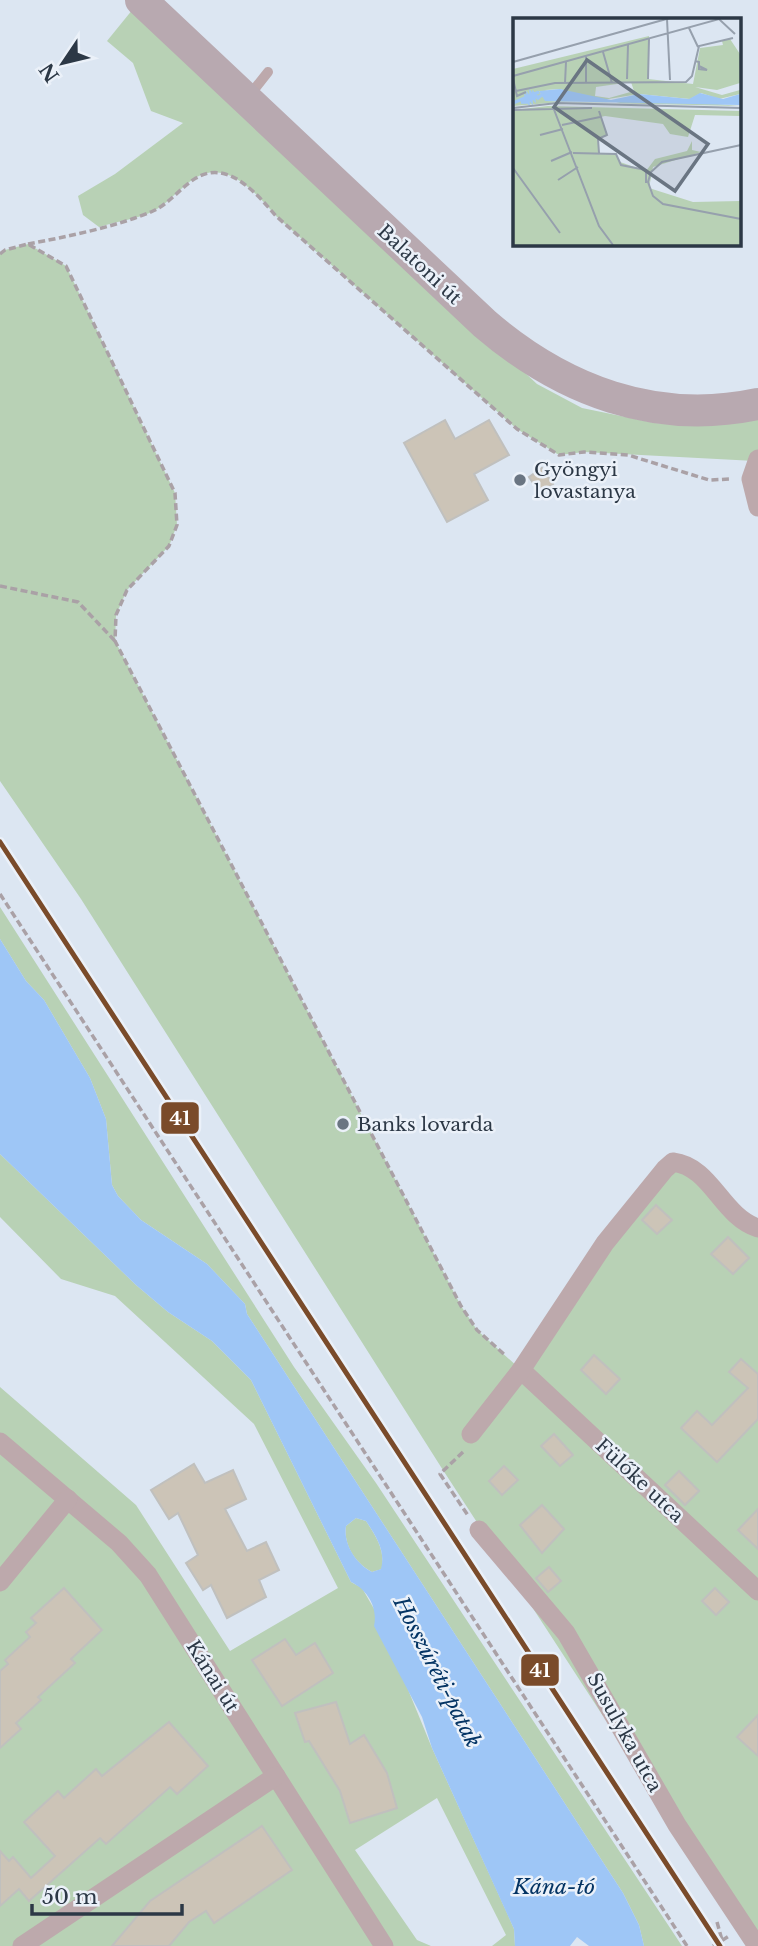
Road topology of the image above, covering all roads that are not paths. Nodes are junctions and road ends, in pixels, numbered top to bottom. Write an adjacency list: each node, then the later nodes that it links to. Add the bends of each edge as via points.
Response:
1 (141, 0): 3 (main road, Balatoni út)
2 (268, 72): 3 (lane)
3 (246, 100): 4 (main road, Balatoni út, via 485,324 536,365 573,384 633,402 698,410)
4 (758, 404)
5 (758, 459): 6 (street, via 751,478)
6 (758, 507)
7 (758, 1228): 8 (street, via 736,1216 699,1172 688,1164 673,1163 605,1243)
8 (521, 1370): 9 (street); 14 (street, Fülőke utca)
9 (471, 1434)
10 (0, 1442): 11 (street, Kánai út)
11 (68, 1499): 13 (street); 15 (street, Kánai út, via 148,1575)
12 (478, 1530): 18 (street, Susulyka utca, via 566,1633 677,1825)
13 (0, 1582)
14 (758, 1591)
15 (276, 1776): 16 (street); 17 (street, Kánai út)
16 (22, 1946)
17 (384, 1946)
18 (757, 1946)

